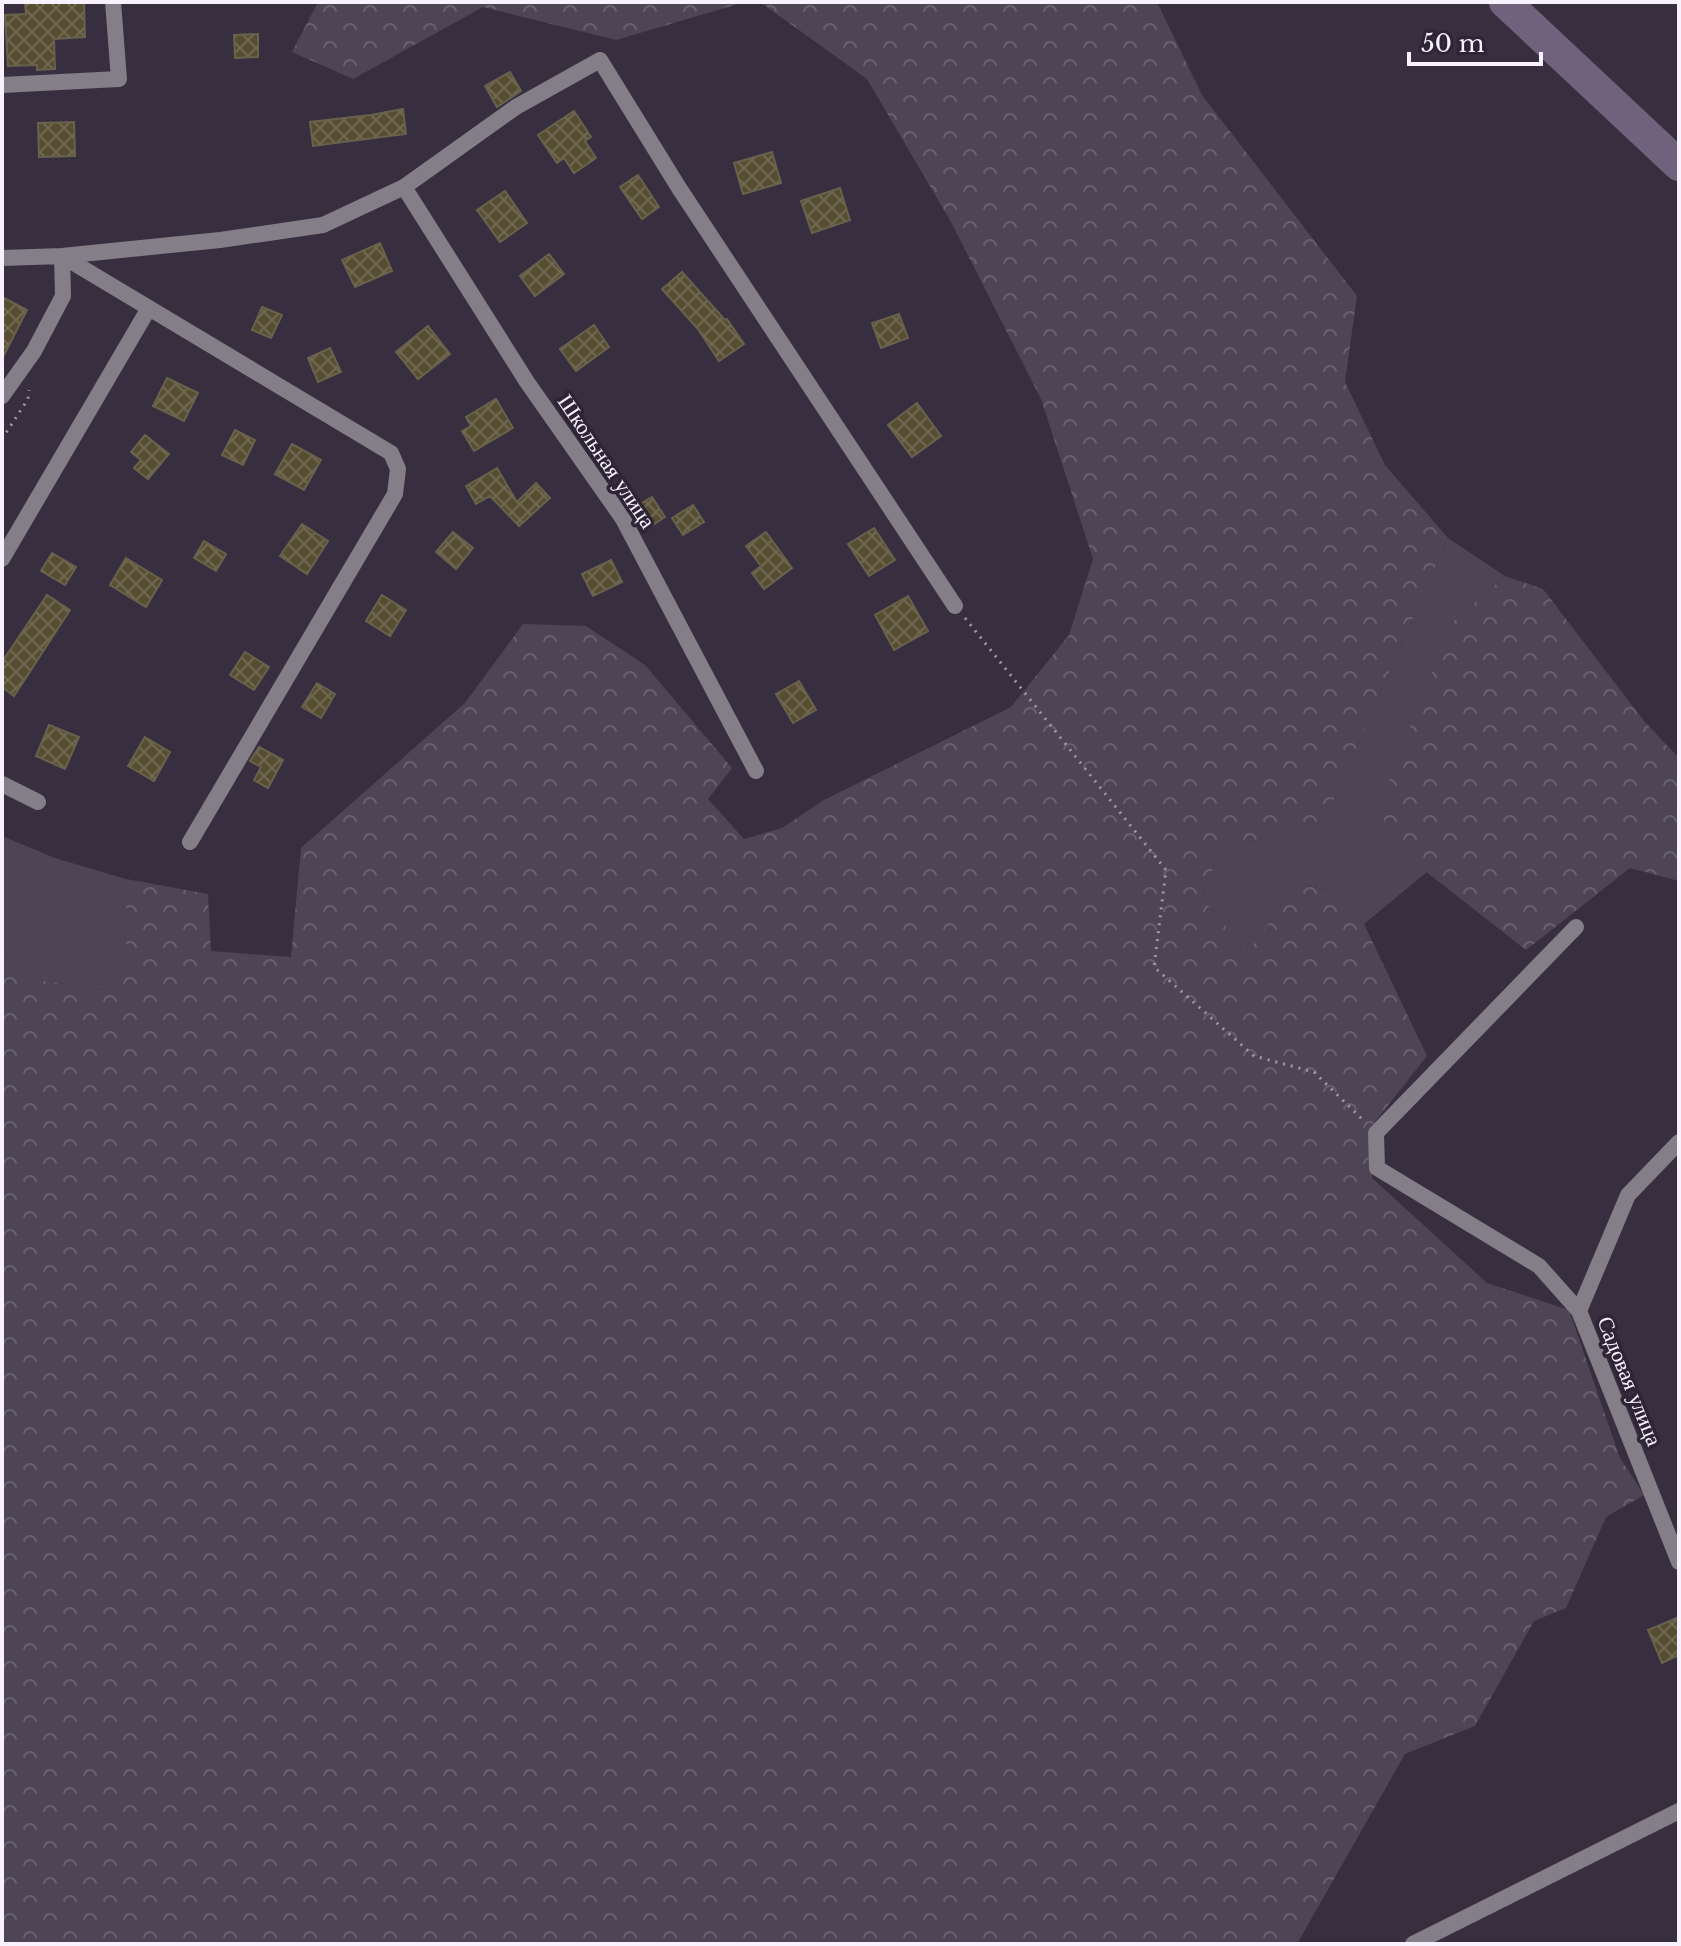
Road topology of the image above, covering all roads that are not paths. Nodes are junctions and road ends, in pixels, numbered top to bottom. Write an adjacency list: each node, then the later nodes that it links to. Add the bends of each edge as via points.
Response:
1 (113, 2): 2 (street, via 119,79)
2 (2, 85)
3 (404, 187): 4 (street, via 323,225); 9 (street, via 516,107 600,60); 10 (street, Школьная улица, via 527,382 623,519)
4 (62, 256): 5 (street); 6 (street); 7 (street, via 63,296)
5 (2, 258)
6 (149, 308): 8 (street); 13 (street, via 391,453 398,469 395,494)
7 (2, 396)
8 (2, 559)
9 (955, 606)
10 (756, 771)
11 (2, 784): 12 (street)
12 (38, 802)
13 (190, 842)
14 (1576, 927): 16 (street, via 1376,1133 1377,1168 1539,1266)
15 (1679, 1142): 16 (street, Садовая улица, via 1628,1195)
16 (1579, 1311): 17 (street, Садовая улица)
17 (1679, 1562)
18 (1679, 1811): 19 (street)
19 (1413, 1944)

